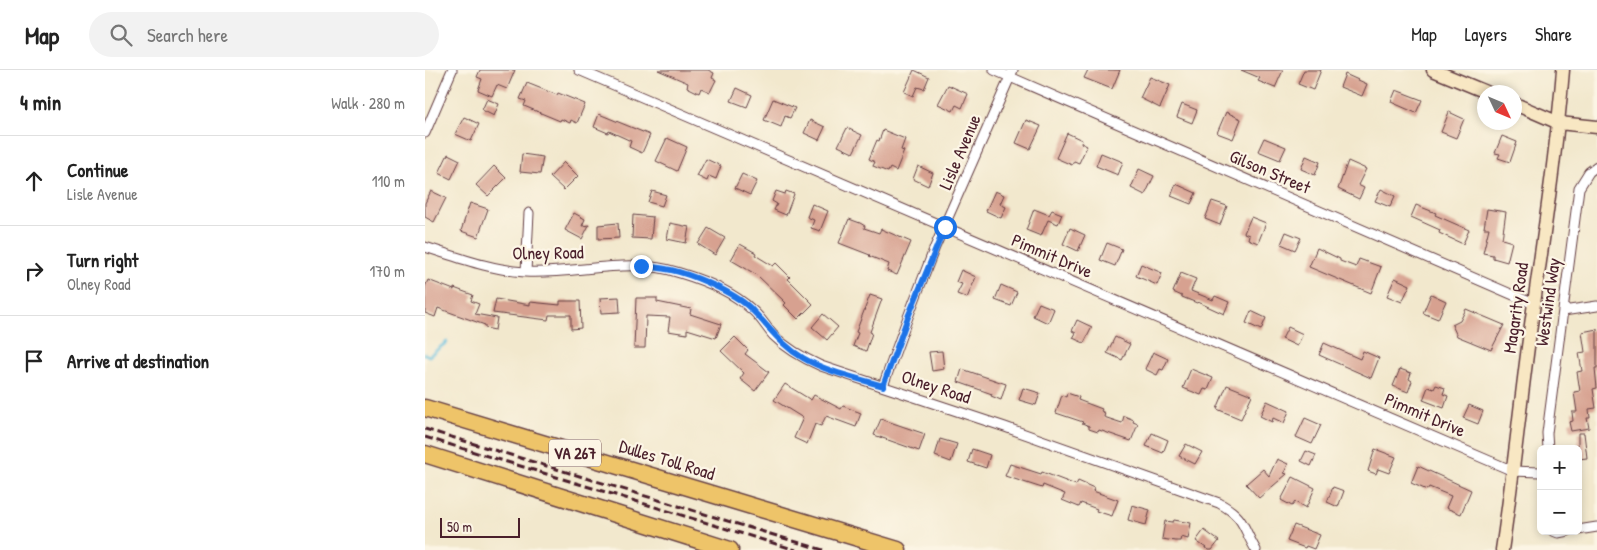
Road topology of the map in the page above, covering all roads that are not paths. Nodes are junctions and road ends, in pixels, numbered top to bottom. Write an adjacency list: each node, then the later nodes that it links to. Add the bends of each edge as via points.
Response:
1 (452, 70): 11 (street)
2 (579, 70): 14 (street, Pimmit Drive)
3 (994, 70): 6 (street, Gilson Street)
4 (1433, 70): 7 (main road)
5 (1563, 70): 9 (main road, Magarity Road)
6 (1011, 74): 14 (street, Lisle Avenue); 17 (street, Gilson Street)
7 (1477, 88)
8 (1522, 107): 9 (main road)
9 (1559, 123): 10 (main road); 17 (main road, Magarity Road)
10 (1597, 127)
11 (425, 133)
12 (1597, 166): 19 (street, Westwind Way, via 1579,188)
13 (529, 213): 16 (street)
14 (945, 227): 20 (street, Lisle Avenue); 24 (street, Pimmit Drive)
15 (425, 247): 16 (street, Olney Road, via 495,268)
16 (526, 272): 20 (street, Olney Road, via 641,266 680,272 740,300 753,310 774,336 803,358)
17 (1534, 304): 24 (main road, Magarity Road)
18 (1597, 306): 19 (street)
19 (1563, 311): 22 (street, Westwind Way)
20 (883, 386): 30 (street, Olney Road, via 1219,503 1239,517)
21 (425, 408): 29 (highway, Dulles Toll Road / VA 267)
22 (1548, 445)
23 (425, 454): 28 (highway, VA 267)
24 (1513, 471): 25 (street); 31 (main road, Magarity Road)
25 (1537, 472)
26 (1597, 527): 27 (street)
27 (1582, 529)
28 (730, 550)
29 (898, 550)
30 (1256, 550)
31 (1502, 550)

